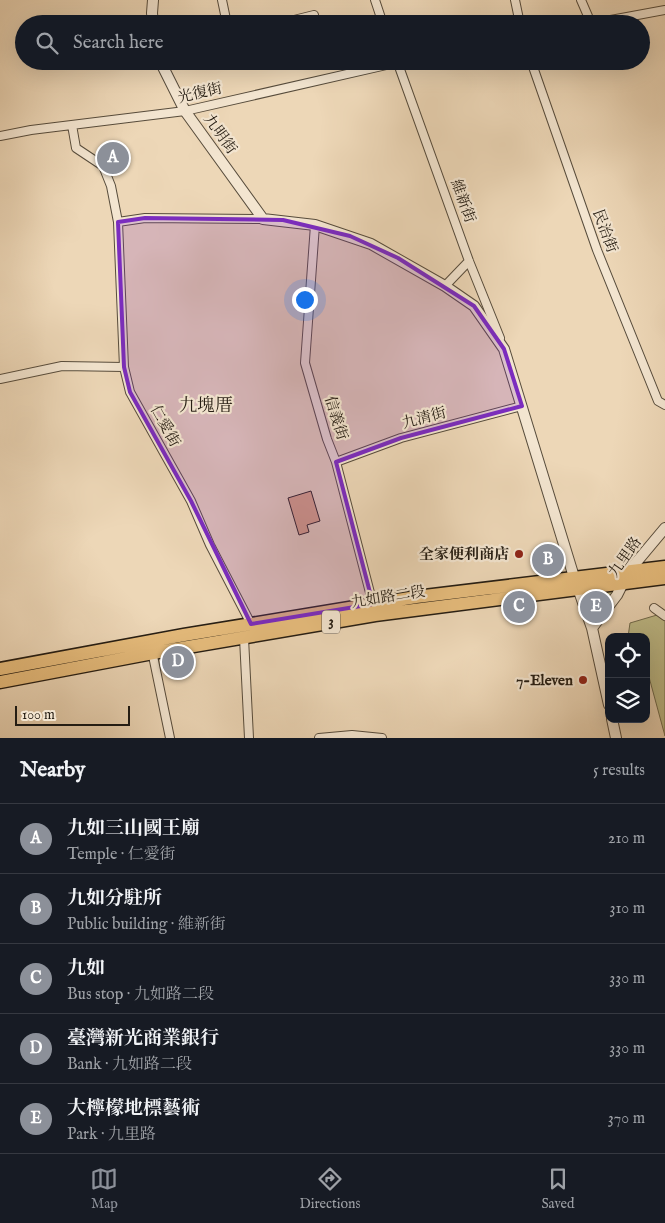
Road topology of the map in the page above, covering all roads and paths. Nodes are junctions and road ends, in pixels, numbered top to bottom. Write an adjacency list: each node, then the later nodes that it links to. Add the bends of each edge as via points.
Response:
1 (153, 0): 7 (street)
2 (222, 0): 8 (street)
3 (375, 0): 9 (street)
4 (515, 0): 10 (street)
5 (581, 0): 11 (street)
6 (665, 10): 12 (street)
7 (152, 15)
8 (225, 15)
9 (380, 15)
10 (518, 15)
11 (587, 15)
12 (638, 15)
13 (164, 70): 17 (street, 九明街)
14 (364, 70): 17 (street, 光復街)
15 (402, 70): 23 (street, 維新街)
16 (534, 70): 28 (street, 民治街, via 597,250 658,401)
17 (185, 111): 18 (street, 光復街); 20 (street, 九明街)
18 (72, 126): 19 (street, 光復街); 21 (street, 仁愛街, via 76,148 103,166 111,186)
19 (0, 136)
20 (264, 219): 21 (street, via 145,218); 22 (street, 維新街)
21 (118, 222): 26 (street, 仁愛街)
22 (315, 224): 24 (street, 維新街, via 371,244); 30 (street, 信義街, via 305,363)
23 (469, 261): 24 (street); 25 (street, 維新街)
24 (445, 286): 25 (street, 維新街, via 474,306)
25 (504, 349): 29 (street, 維新街)
26 (124, 367): 27 (street, via 62,366); 39 (street, 仁愛街, via 130,392 191,501)
27 (0, 379)
28 (665, 405)
29 (522, 406): 30 (street, 九清街, via 401,438); 35 (street, 維新街)
30 (336, 462): 37 (street, 信義街)
31 (665, 528): 33 (street, 九里路)
32 (665, 567): 33 (main road, 九如路二段 / 3)
33 (627, 577): 34 (main road, 九如路二段 / 3); 35 (main road, 九如路二段 / 3); 40 (street, 九里路)
34 (665, 578)
35 (576, 583): 37 (main road, 九如路二段 / 3, via 446,605); 40 (street, 維新街)
36 (654, 608): 38 (street)
37 (374, 609): 39 (main road, 九如路二段 / 3); 41 (main road, 九如路二段 / 3)
38 (665, 616)
39 (251, 624): 41 (street); 42 (main road, 九如路二段 / 3)
40 (592, 628): 45 (street, 維新街)
41 (244, 638): 42 (main road, 九如路二段 / 3); 48 (street)
42 (152, 647): 43 (main road, 九如路二段 / 3); 44 (main road, 九如路二段 / 3); 47 (street)
43 (0, 669)
44 (0, 682)
45 (605, 687)
46 (613, 723): 51 (street)
47 (170, 738)
48 (249, 738)
49 (319, 738): 50 (street, via 352,735)
50 (382, 738)
51 (616, 738)

